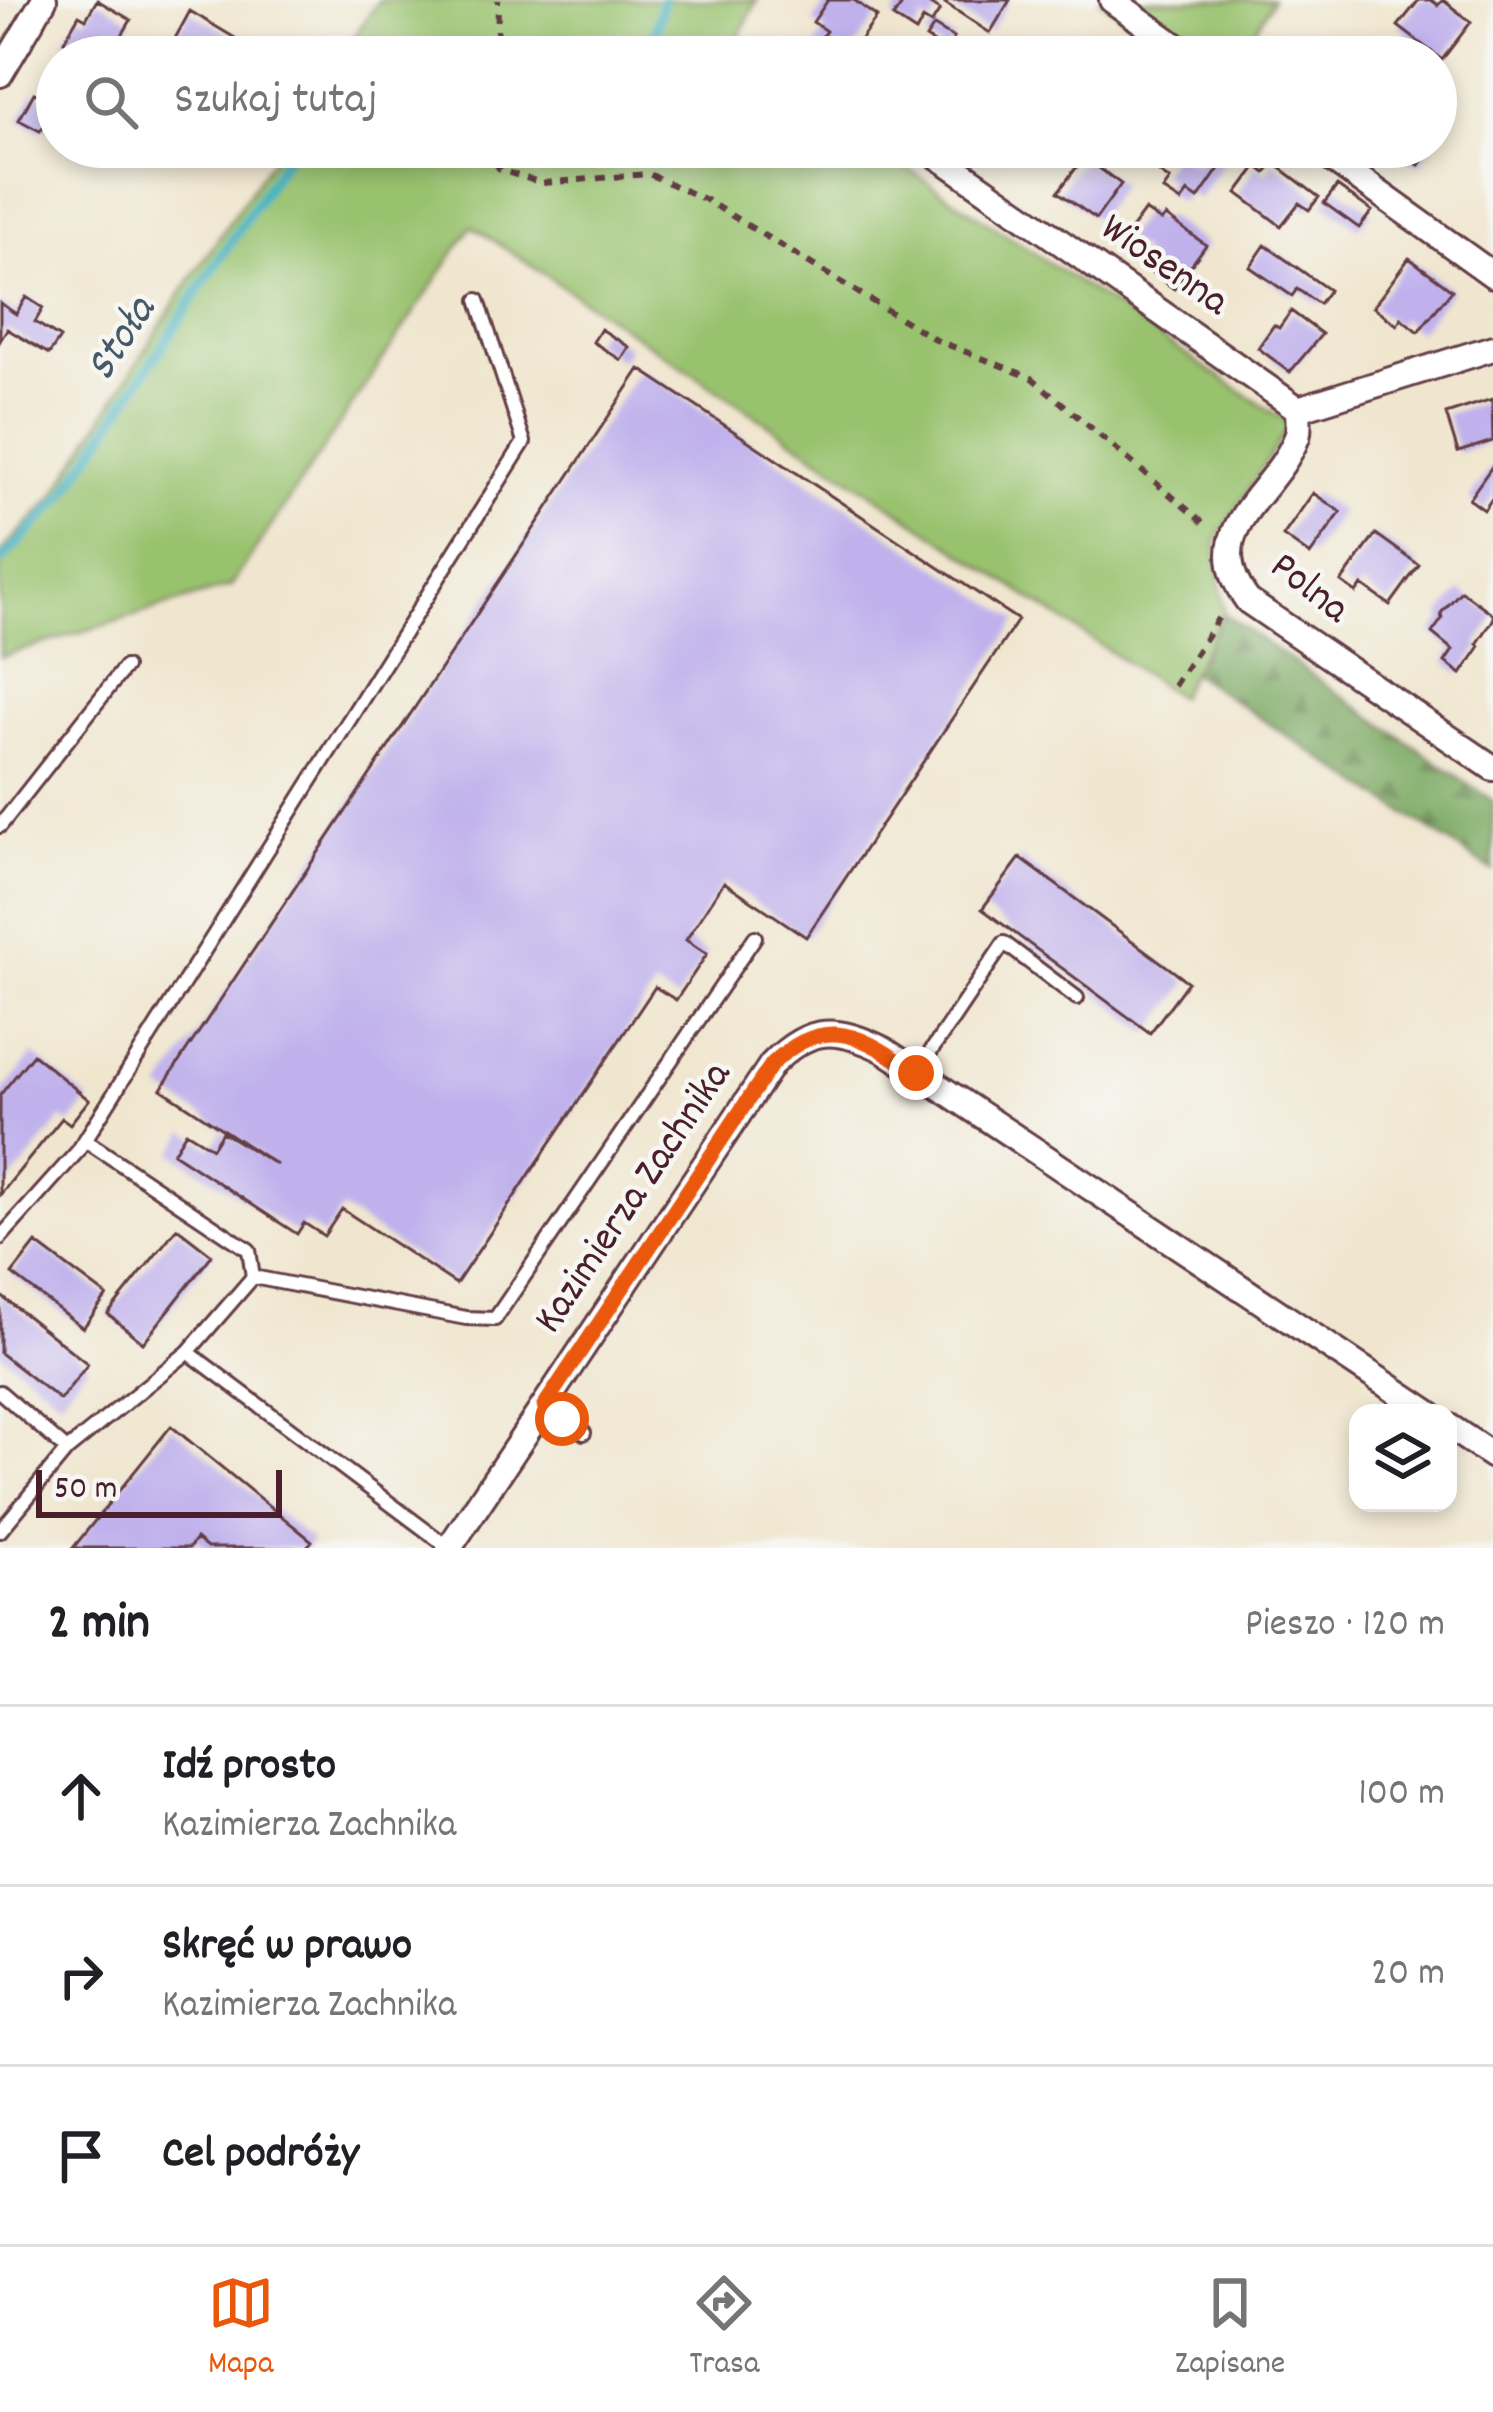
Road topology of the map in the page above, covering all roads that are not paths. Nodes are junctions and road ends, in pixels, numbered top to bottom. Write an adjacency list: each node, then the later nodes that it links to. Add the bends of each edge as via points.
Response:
1 (44, 0): 4 (street)
2 (1112, 0): 3 (street)
3 (1162, 36)
4 (0, 74)
5 (955, 168): 10 (street, Wiosenna)
6 (1345, 168): 7 (street)
7 (1493, 275)
8 (478, 300): 17 (lane, via 524,442)
9 (1493, 348): 10 (street)
10 (1298, 409): 12 (street, Polna, via 1298,435 1233,533 1232,579 1248,601)
11 (124, 667): 13 (lane)
12 (1493, 768)
13 (0, 826)
14 (755, 937): 19 (lane, via 495,1318)
15 (1077, 998): 16 (lane, via 1004,943)
16 (916, 1073): 22 (street, Kazimierza Zachnika); 23 (street, Kazimierza Zachnika, via 845,1034 792,1045)
17 (85, 1140): 18 (lane); 19 (lane, via 249,1250)
18 (0, 1238)
19 (253, 1277): 20 (lane)
20 (188, 1352): 26 (lane); 29 (lane)
21 (0, 1393): 26 (lane)
22 (1415, 1404)
23 (544, 1406): 25 (lane); 29 (street, Kazimierza Zachnika)
24 (1457, 1432): 27 (street)
25 (584, 1433)
26 (67, 1450): 28 (lane)
27 (1493, 1456)
28 (0, 1531)
29 (449, 1548)

